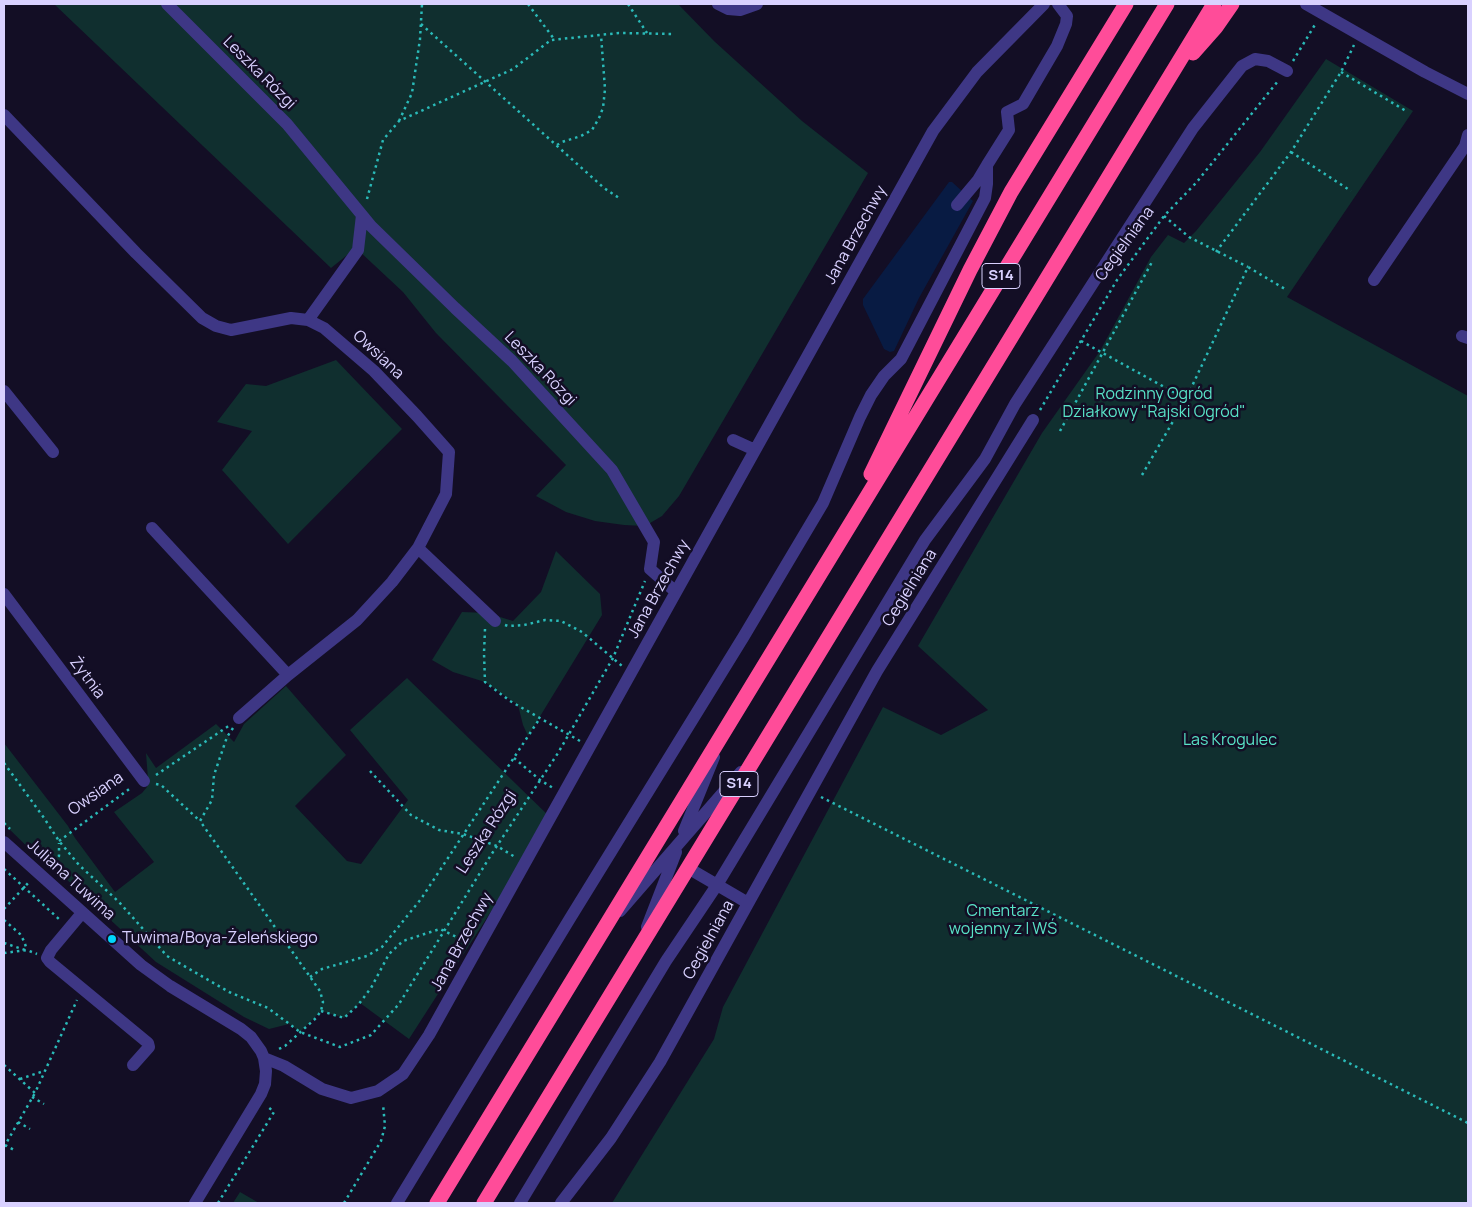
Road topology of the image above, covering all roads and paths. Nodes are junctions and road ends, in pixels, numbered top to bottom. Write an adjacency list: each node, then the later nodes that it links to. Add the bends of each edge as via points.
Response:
1 (167, 4): 36 (street, Leszka Rózgi, via 288,124)
2 (422, 4): 15 (path)
3 (528, 4): 20 (path)
4 (628, 4): 16 (path)
5 (718, 4): 6 (street, via 740,10)
6 (757, 4)
7 (1044, 4): 51 (street, Jana Brzechwy, via 977,72 933,131)
8 (1058, 4): 32 (street, via 1067,16 1057,46 1023,104 1007,112 1009,130)
9 (1126, 4): 56 (highway, via 1011,192)
10 (1167, 4): 56 (highway, S14)
11 (1214, 4): 24 (highway, S14)
12 (1232, 4): 24 (highway)
13 (1306, 4): 14 (street)
14 (1322, 13): 19 (street); 21 (path, Cegielniana)
15 (421, 24): 23 (path); 28 (path, via 412,93)
16 (647, 33): 17 (path); 18 (path)
17 (601, 34): 20 (path); 30 (path, via 605,89 599,118 592,130)
18 (675, 34)
19 (1359, 34): 22 (path); 25 (street)
20 (554, 39): 23 (path, via 513,69)
21 (1286, 70): 37 (path, Cegielniana, via 1196,183); 87 (street, via 1255,58 1242,66 1193,128 1015,404 985,459 925,540)
22 (1340, 72): 26 (path); 31 (path)
23 (485, 82): 28 (path); 30 (path)
24 (1168, 82): 69 (highway, S14)
25 (1468, 94)
26 (1406, 111)
27 (4, 115): 43 (street, Owsiana, via 202,318 231,330 291,318)
28 (399, 121): 36 (path, via 383,140)
29 (1468, 135): 41 (street, via 1465,146)
30 (556, 145): 34 (path)
31 (1291, 152): 33 (path); 38 (path)
32 (987, 165): 35 (street); 124 (street, via 985,198 901,359 871,394 823,503)
33 (1351, 191)
34 (619, 198)
35 (957, 204)
36 (362, 215): 43 (street, via 358,250); 57 (street, Leszka Rózgi, via 512,361 612,470 654,542)
37 (1164, 216): 38 (path, via 1189,237); 44 (path, Cegielniana, via 1117,280)
38 (1216, 252): 40 (path)
39 (1152, 262): 45 (path)
40 (1248, 268): 42 (path); 47 (path)
41 (1374, 280)
42 (1285, 289)
43 (308, 320): 55 (street, Owsiana, via 324,328 374,371 449,452 446,494)
44 (1081, 341): 45 (path); 48 (path, Cegielniana)
45 (1102, 353): 47 (path); 49 (path)
46 (4, 391): 52 (street)
47 (1186, 399): 53 (path)
48 (1033, 420): 75 (street, Cegielniana, via 877,671)
49 (1060, 431)
50 (733, 440): 51 (street)
51 (755, 450): 58 (street, Jana Brzechwy)
52 (53, 452)
53 (1142, 475)
54 (152, 528): 63 (street)
55 (418, 548): 60 (street); 63 (street, Owsiana, via 356,620)
56 (836, 548): 66 (highway, S14)
57 (650, 569): 58 (street); 61 (path, Leszka Rózgi)
58 (676, 592): 62 (street, Jana Brzechwy)
59 (4, 594): 74 (street, Żytnia)
60 (491, 617): 61 (path, via 508,626 561,621 582,632); 65 (path, via 484,653 485,682)
61 (613, 658): 62 (path); 67 (path, Leszka Rózgi)
62 (630, 673): 68 (street, Jana Brzechwy)
63 (288, 675): 64 (street, Owsiana)
64 (239, 718): 74 (path); 77 (path, via 227,737 214,775 212,800)
65 (540, 718): 67 (path); 70 (path)
66 (724, 732): 81 (street); 95 (highway, S14)
67 (569, 734): 68 (path); 73 (path, Leszka Rózgi)
68 (589, 747): 76 (street, Jana Brzechwy)
69 (759, 752): 81 (street); 85 (highway, S14)
70 (514, 758): 73 (path); 78 (path)
71 (4, 763): 79 (path, Leszka Rózgi)
72 (370, 771): 78 (path, via 411,815 439,830)
73 (540, 780): 76 (path); 82 (path, Leszka Rózgi)
74 (144, 781): 77 (path, Owsiana, via 161,785); 79 (path, Owsiana)
75 (810, 792): 89 (street, Cegielniana); 117 (path)
76 (563, 795): 83 (street, Jana Brzechwy)
77 (200, 821): 102 (path, Owsiana)
78 (463, 834): 82 (path); 102 (path, via 421,899 382,947 368,956 322,969)
79 (59, 841): 84 (path, via 59,856 51,865); 105 (path, Leszka Rózgi, via 167,956 230,992 268,1008)
80 (4, 842): 91 (street, Juliana Tuwima)
81 (680, 842): 95 (street); 100 (street)
82 (497, 846): 83 (path); 94 (path, Leszka Rózgi)
83 (525, 863): 97 (street, Jana Brzechwy)
84 (46, 864)
85 (688, 868): 87 (street); 100 (highway, S14)
86 (4, 869): 88 (path)
87 (717, 885): 89 (street); 127 (street, via 666,961)
88 (24, 887): 90 (path); 93 (path)
89 (748, 903): 128 (street, Cegielniana, via 660,1062 611,1138)
90 (4, 909)
91 (82, 913): 93 (street); 106 (street, Juliana Tuwima, via 154,975 246,1033 258,1045)
92 (4, 920): 98 (path, via 20,934)
93 (69, 928): 101 (street)
94 (443, 931): 97 (path); 104 (path, via 440,929 403,941 389,954 358,1005 344,1018); 105 (path, Leszka Rózgi, via 399,1004 371,1035 340,1047)
95 (602, 932): 125 (highway, S14)
96 (4, 944): 98 (path)
97 (478, 947): 111 (street, Jana Brzechwy, via 429,1035 403,1074)
98 (27, 950): 99 (path); 101 (path)
99 (4, 953)
100 (636, 953): 126 (highway, S14)
101 (47, 958): 103 (street)
102 (310, 977): 104 (path, Owsiana, via 320,991)
103 (82, 988): 108 (street, via 148,1043 149,1047); 109 (path)
104 (321, 1011): 105 (path)
105 (300, 1032): 106 (path, via 285,1046)
106 (264, 1058): 111 (street, Jana Brzechwy, via 322,1089 351,1098); 114 (street, via 266,1077)
107 (4, 1065): 110 (path)
108 (134, 1065)
109 (44, 1071): 110 (path); 112 (path)
110 (20, 1079): 112 (path)
111 (378, 1091): 123 (path, via 386,1126 381,1141)
112 (34, 1093): 113 (path)
113 (32, 1097): 115 (path); 116 (path)
114 (257, 1103): 121 (street); 122 (path, via 274,1112)
115 (44, 1104)
116 (18, 1122): 118 (path); 119 (path)
117 (1468, 1123)
118 (30, 1129)
119 (4, 1146): 120 (path)
120 (16, 1152)
121 (195, 1203)
122 (218, 1203)
123 (344, 1203)
124 (397, 1203)
125 (437, 1203)
126 (484, 1203)
127 (520, 1203)
128 (561, 1203)

